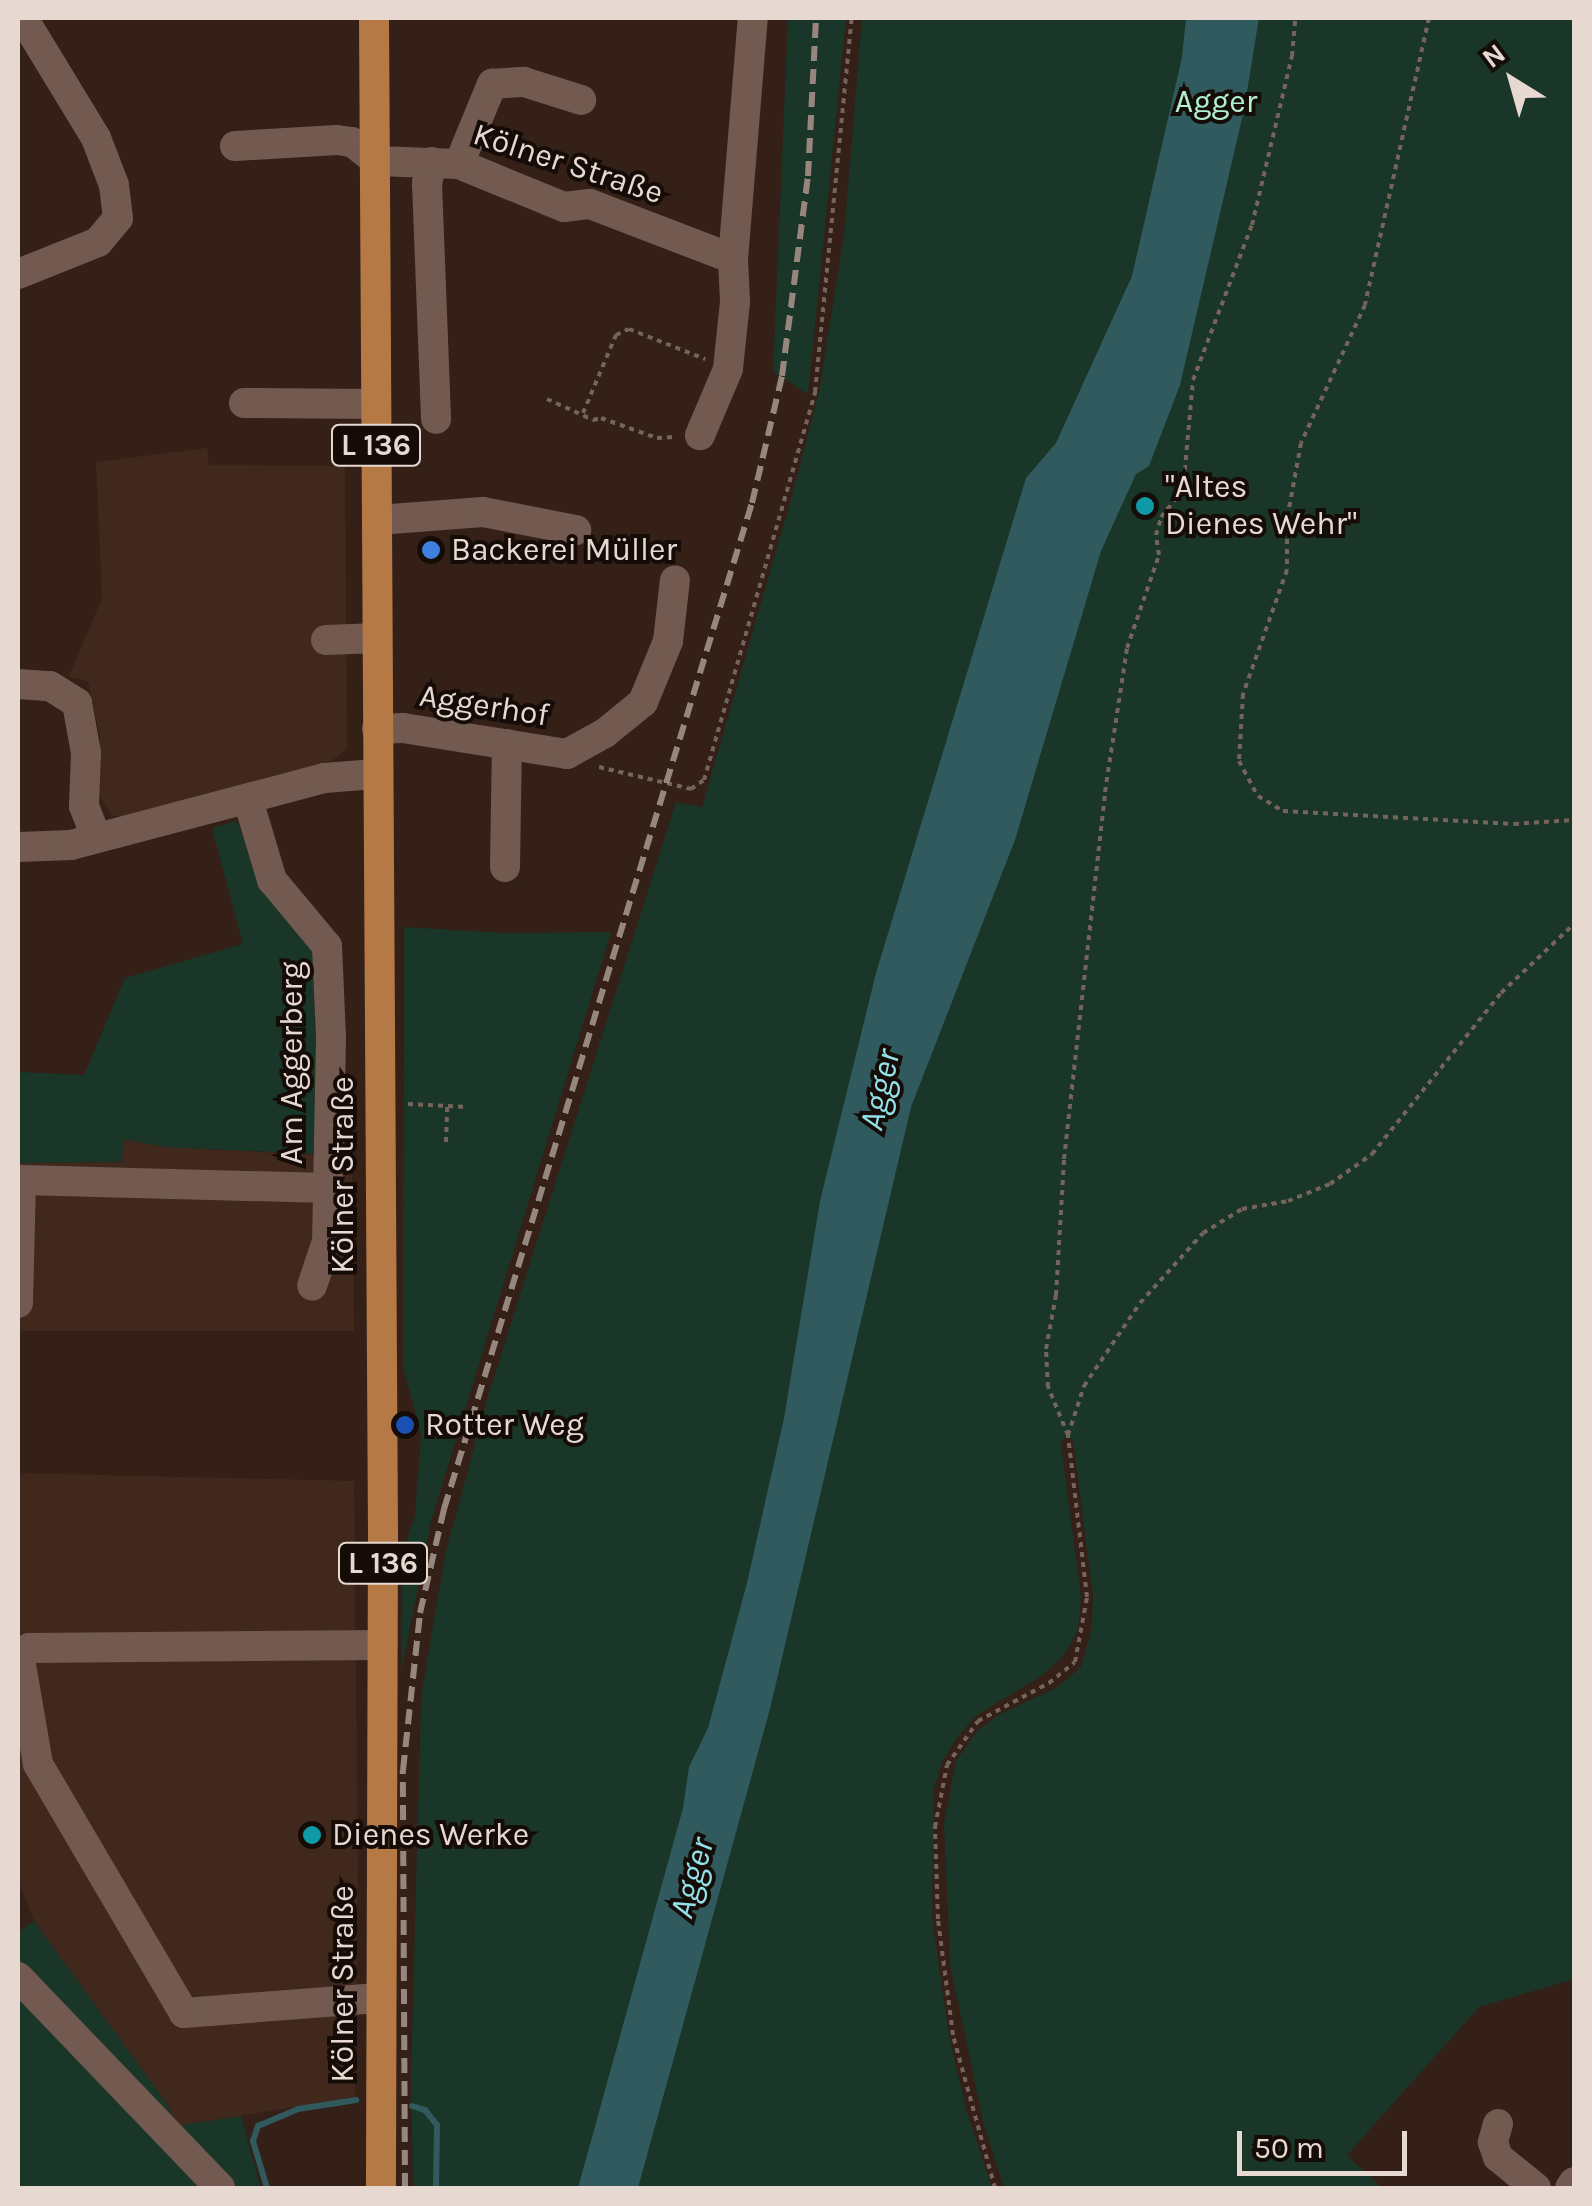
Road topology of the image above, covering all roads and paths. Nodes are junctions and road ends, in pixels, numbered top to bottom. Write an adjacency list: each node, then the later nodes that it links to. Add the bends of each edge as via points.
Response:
1 (23, 18): 12 (street, via 96,138 114,184 118,218 98,242)
2 (374, 18): 9 (main road, Kölner Straße / L 136)
3 (753, 18): 11 (street)
4 (852, 18): 28 (path, via 815,392 704,780 691,790)
5 (1295, 18): 43 (path, via 1252,225 1193,380 1183,490 1161,517 1159,555 1128,648 1105,792 1046,1348 1048,1387)
6 (1428, 18): 31 (path, via 1365,306 1300,443 1286,518 1287,570 1243,694 1239,761 1258,796 1283,811 1514,824)
7 (581, 100): 10 (street, via 524,82 492,84)
8 (235, 146): 9 (street, via 337,140 352,142)
9 (376, 161): 10 (street, Kölner Straße); 16 (main road, Kölner Straße / L 136)
10 (445, 163): 11 (street, Kölner Straße, via 564,207 590,204); 18 (street, via 427,183)
11 (733, 258): 13 (street)
12 (18, 274)
13 (728, 369): 17 (path, via 629,329 616,335); 19 (street)
14 (547, 399): 17 (path)
15 (244, 403): 16 (street)
16 (375, 404): 20 (main road, Kölner Straße / L 136)
17 (583, 413): 19 (path, via 657,438)
18 (436, 419)
19 (700, 435)
20 (378, 520): 21 (street, via 483,512); 23 (main road, Kölner Straße / L 136)
21 (576, 530)
22 (676, 580): 27 (street, Aggerhof, via 668,642 643,702 567,754)
23 (378, 638): 24 (street); 26 (main road, Kölner Straße / L 136)
24 (326, 640)
25 (18, 684): 32 (street, via 50,686 77,703 86,754 84,806)
26 (377, 729): 27 (street, Aggerhof); 29 (main road, Kölner Straße / L 136)
27 (507, 744): 34 (street)
28 (620, 771)
29 (376, 774): 30 (street, via 324,778); 36 (main road, Kölner Straße / L 136)
30 (248, 800): 32 (street); 40 (street, Am Aggerberg, via 272,880 327,946)
31 (1574, 820)
32 (96, 838): 33 (street)
33 (18, 847)
34 (505, 868)
35 (1574, 924): 43 (path, via 1500,992 1372,1154 1330,1184 1242,1210 1185,1249 1084,1386)
36 (378, 1102): 37 (path); 44 (main road, Kölner Straße / L 136)
37 (446, 1105): 38 (path); 39 (path)
38 (468, 1106)
39 (446, 1142)
40 (328, 1188): 41 (street, Am Aggerberg, via 327,1241); 42 (street, via 21,1180)
41 (312, 1286)
42 (18, 1302)
43 (1068, 1435): 51 (path, via 1087,1597 1074,1662 970,1730 948,1765 935,1827 938,1919 954,2035)
44 (381, 1646): 46 (main road, Kölner Straße / L 136); 46 (street, via 28,1648 20,1659 38,1764 184,2013)
45 (18, 1977): 49 (street)
46 (378, 1998): 50 (main road, Kölner Straße / L 136)
47 (1498, 2124): 52 (street, via 1498,2156)
48 (1574, 2182): 53 (street)
49 (220, 2188)
50 (381, 2188)
51 (995, 2188)
52 (1536, 2188)
53 (1570, 2188)

